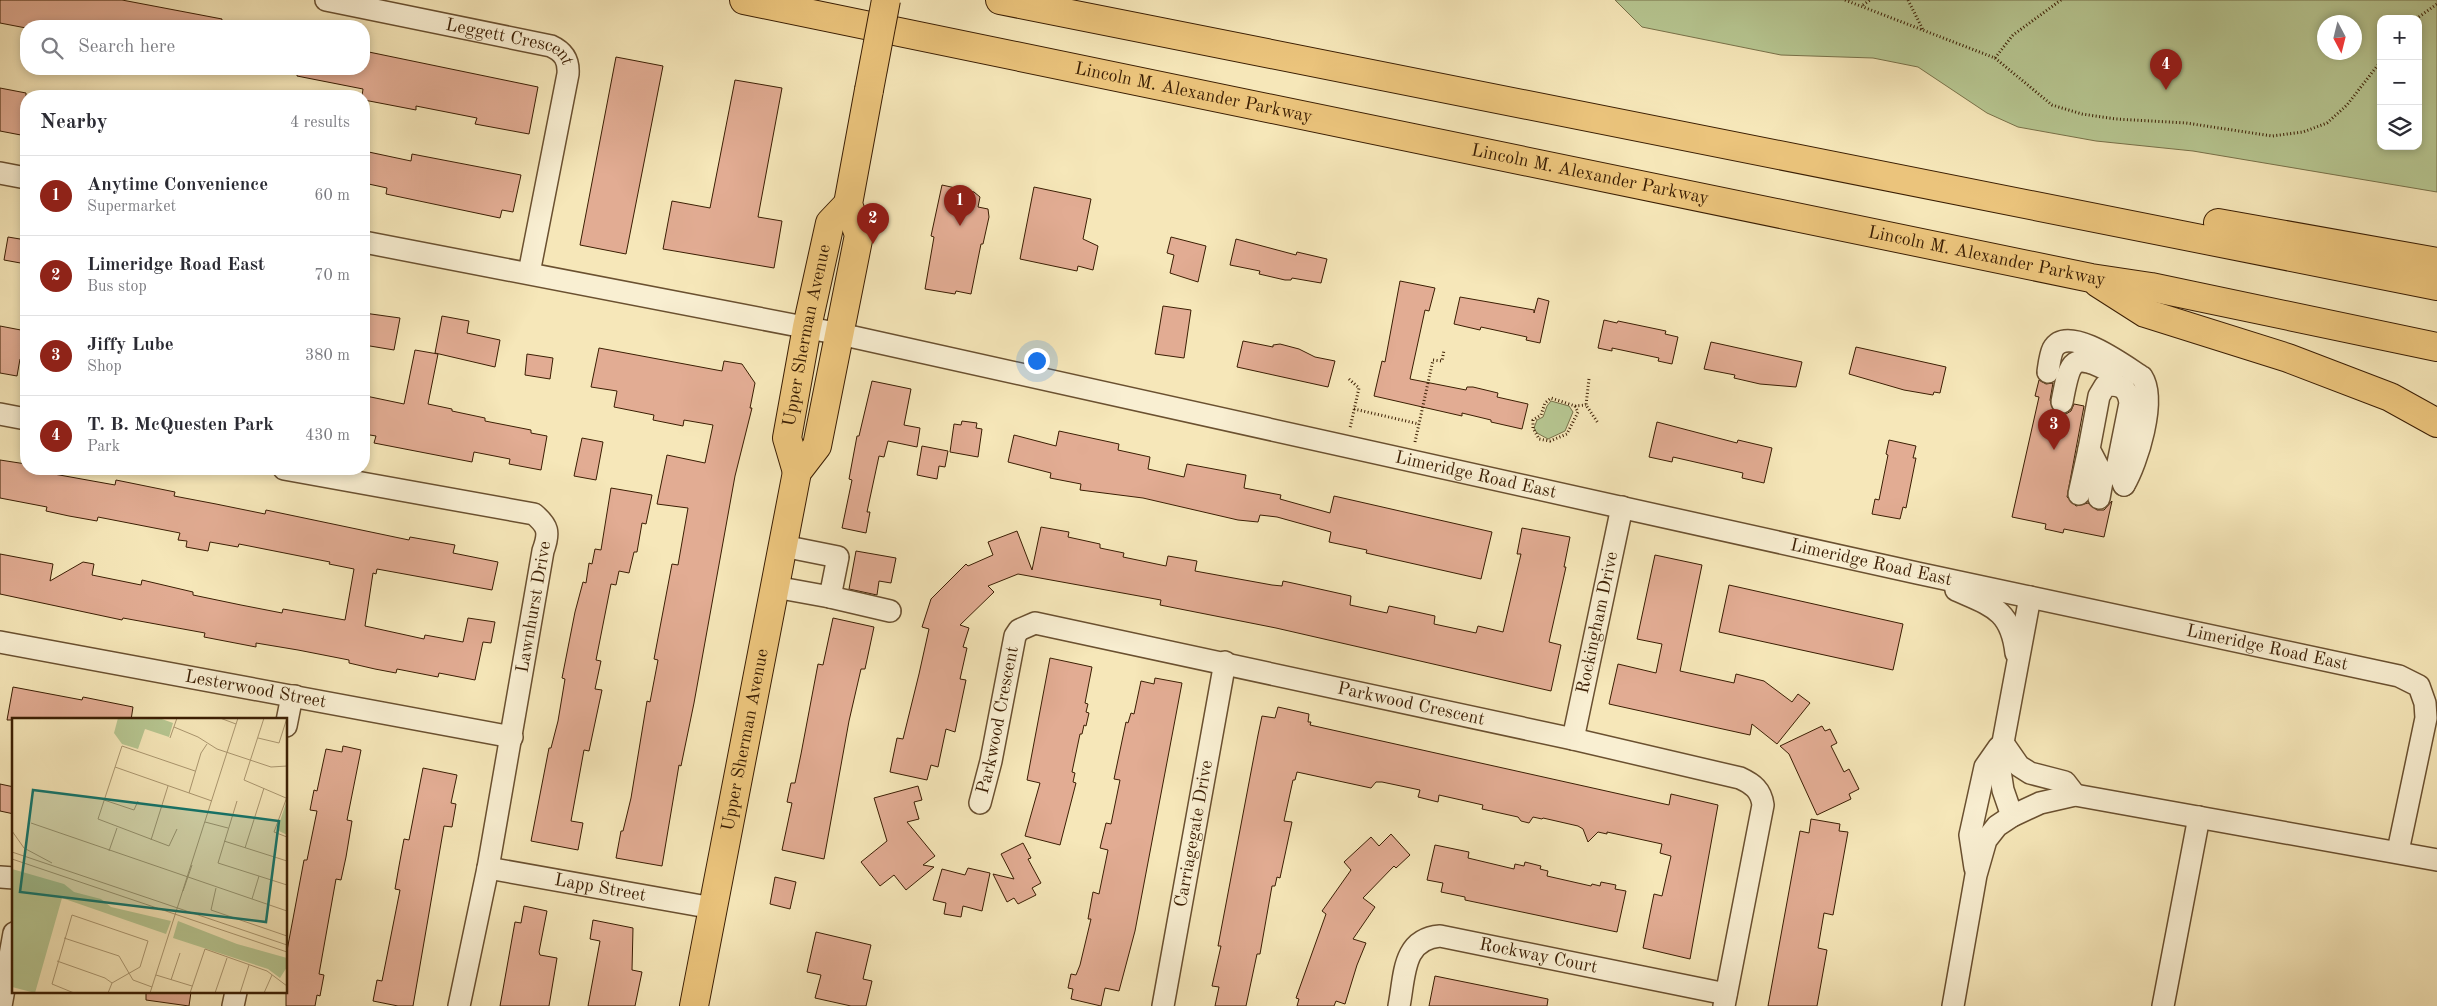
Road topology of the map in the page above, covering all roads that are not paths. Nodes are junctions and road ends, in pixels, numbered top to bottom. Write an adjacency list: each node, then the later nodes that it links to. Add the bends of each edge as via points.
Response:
1 (326, 0): 11 (street, Leggett Crescent, via 551,46 564,55 568,74)
2 (744, 0): 12 (main road, Lincoln M. Alexander Parkway)
3 (886, 0): 8 (main road, Upper Sherman Avenue, bridge)
4 (1000, 0): 7 (main road)
5 (0, 173): 6 (street)
6 (20, 177)
7 (1952, 188): 10 (main road, via 2008,185); 13 (main road)
8 (848, 204): 14 (main road, Upper Sherman Avenue, via 830,223); 15 (main road, Upper Sherman Avenue, via 859,235)
9 (370, 243): 11 (street, Limeridge Road East)
10 (2437, 262)
11 (529, 273): 14 (street, Limeridge Road East)
12 (2090, 278): 16 (main road, Lincoln M. Alexander Parkway, via 2178,292); 21 (main road, via 2145,313 2288,358 2390,397)
13 (2437, 286)
14 (807, 327): 15 (street, Limeridge Road East); 22 (main road, Upper Sherman Avenue, via 787,438)
15 (840, 334): 22 (main road, Upper Sherman Avenue, via 817,446); 26 (street, Limeridge Road East)
16 (2437, 347)
17 (2048, 372): 24 (street, via 2053,350 2060,342 2072,340 2090,346 2142,377 2147,384 2149,398 2133,469)
18 (2062, 402): 24 (street, via 2068,373 2080,360 2092,362 2131,383 2137,393 2138,405)
19 (0, 414): 20 (street)
20 (20, 418)
21 (2437, 423)
22 (797, 472): 27 (main road, Upper Sherman Avenue)
23 (317, 475): 38 (street, Lawnhurst Drive, via 534,514 542,519 547,540)
24 (2124, 485): 25 (street, via 2117,468 2130,403 2124,387 2114,385 2102,389 2089,449 2103,476)
25 (2089, 496)
26 (1622, 507): 28 (street, Limeridge Road East); 39 (street, Rockingham Drive)
27 (783, 546): 29 (main road, Upper Sherman Avenue); 30 (street, via 838,557)
28 (1917, 573): 31 (street, Limeridge Road East); 35 (street, via 1992,606 2004,617 2014,638)
29 (775, 587): 30 (street); 49 (main road, Upper Sherman Avenue)
30 (830, 597): 32 (street)
31 (2030, 597): 35 (street); 45 (street, Limeridge Road East, via 2399,676 2419,686 2426,718)
32 (890, 611)
33 (0, 642): 36 (street, Lesterwood Street)
34 (1225, 662): 39 (street, Parkwood Crescent); 42 (street, Parkwood Crescent, via 1049,624 1025,626 1015,636); 55 (street, Carriagegate Drive)
35 (2016, 674): 40 (street)
36 (295, 696): 37 (street, via 292,696); 38 (street, Lesterwood Street)
37 (288, 718)
38 (512, 737): 47 (street, Lawnhurst Drive)
39 (1573, 739): 51 (street, Parkwood Crescent, via 1740,778 1751,783 1761,796 1762,810)
40 (2003, 743): 41 (street, via 2019,766 2030,773 2065,782); 43 (street, via 1998,764); 48 (street, via 1985,767 1970,835)
41 (2075, 795): 43 (street, via 2040,802); 44 (street)
42 (980, 802)
43 (2012, 816): 48 (street, via 1997,826 1986,840)
44 (2199, 817): 45 (street); 58 (street)
45 (2398, 851): 46 (street)
46 (2437, 860)
47 (488, 868): 49 (street, Lapp Street); 53 (street, Lawnhurst Drive)
48 (1976, 875): 57 (street)
49 (714, 908): 54 (main road, Upper Sherman Avenue)
50 (12, 944): 52 (street)
51 (1725, 1000): 56 (street, Rockway Court, via 1440,936 1420,941 1409,955)
52 (1, 1006)
53 (459, 1006)
54 (694, 1006)
55 (1162, 1006)
56 (1399, 1006)
57 (1953, 1006)
58 (2163, 1006)

